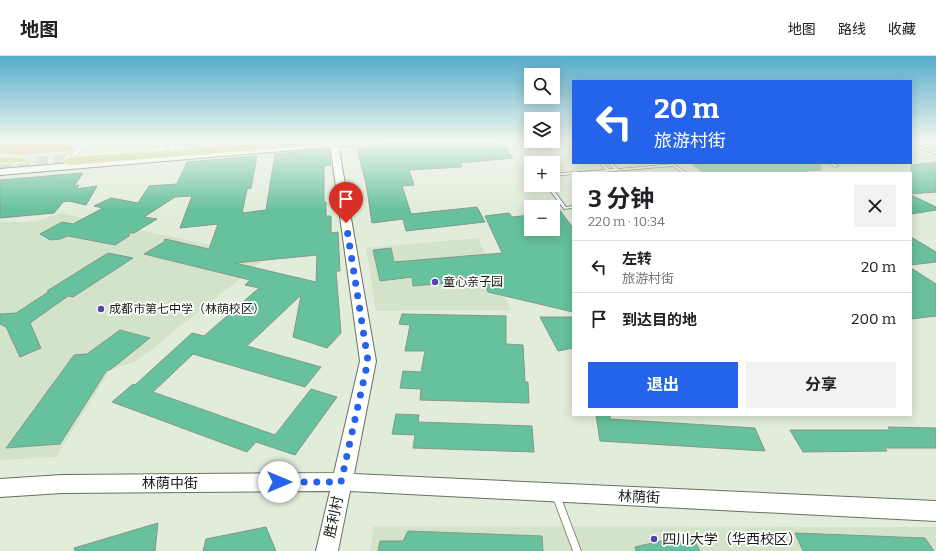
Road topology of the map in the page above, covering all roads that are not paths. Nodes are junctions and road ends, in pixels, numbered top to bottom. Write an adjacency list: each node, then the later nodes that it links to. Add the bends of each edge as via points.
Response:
1 (11, 165): 10 (main road)
2 (41, 165): 9 (main road)
3 (76, 165): 9 (main road)
4 (331, 165): 19 (street, 胜利村, via 368,361)
5 (602, 165): 11 (lane)
6 (612, 165): 12 (lane)
7 (664, 165): 12 (lane)
8 (675, 165): 14 (lane)
9 (43, 168): 10 (main road)
10 (1, 170)
11 (608, 170): 12 (lane); 13 (lane)
12 (617, 170)
13 (588, 172)
14 (684, 172)
15 (572, 174): 16 (lane)
16 (560, 175)
17 (553, 192): 18 (lane, via 565,208)
18 (572, 207)
19 (341, 482): 20 (street, 林荫中街, via 62,484); 21 (street, 林荫街); 23 (street, 胜利村)
20 (0, 488)
21 (555, 493): 22 (street, 林荫街); 24 (lane)
22 (936, 511)
23 (327, 551)
24 (577, 551)

